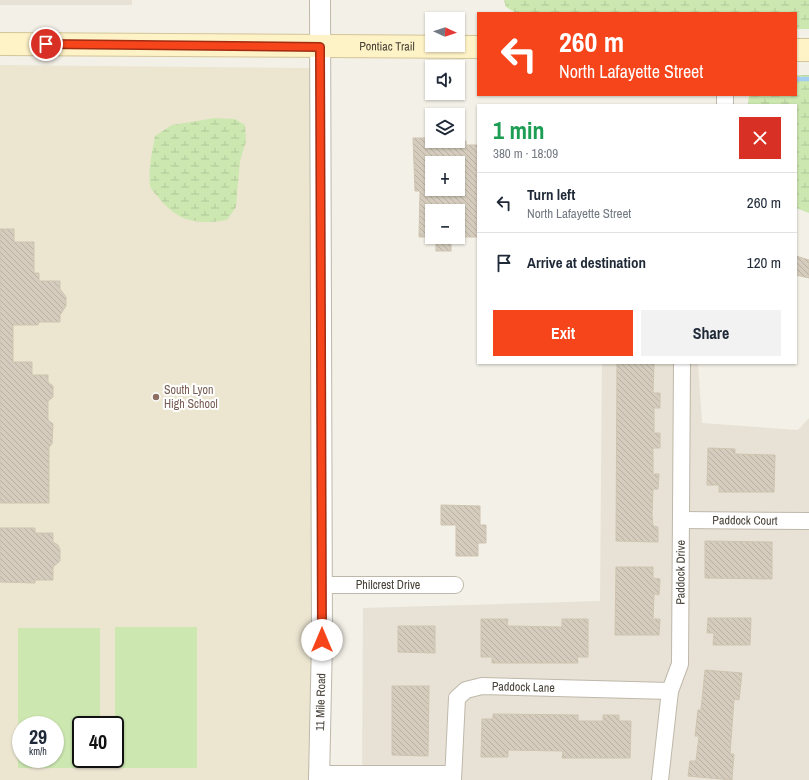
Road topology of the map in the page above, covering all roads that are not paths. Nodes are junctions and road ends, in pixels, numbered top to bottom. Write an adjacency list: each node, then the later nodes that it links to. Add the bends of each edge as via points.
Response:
1 (320, 0): 3 (street, 11 Mile Road)
2 (0, 44): 3 (main road, Pontiac Trail)
3 (320, 47): 4 (main road, Pontiac Trail); 11 (street, 11 Mile Road)
4 (477, 47)
5 (797, 50): 6 (main road)
6 (809, 50)
7 (682, 364): 8 (street, Paddock Drive)
8 (682, 520): 9 (street, Paddock Court); 12 (street, Paddock Drive, via 680,664)
9 (809, 521)
10 (455, 585): 11 (street, Philcrest Drive)
11 (322, 586): 13 (street, 11 Mile Road)
12 (670, 691): 14 (street, Paddock Lane, via 482,686 466,690 457,698); 15 (street, Paddock Drive)
13 (319, 777): 14 (street, Paddock Lane)
14 (453, 777)
15 (660, 780)

